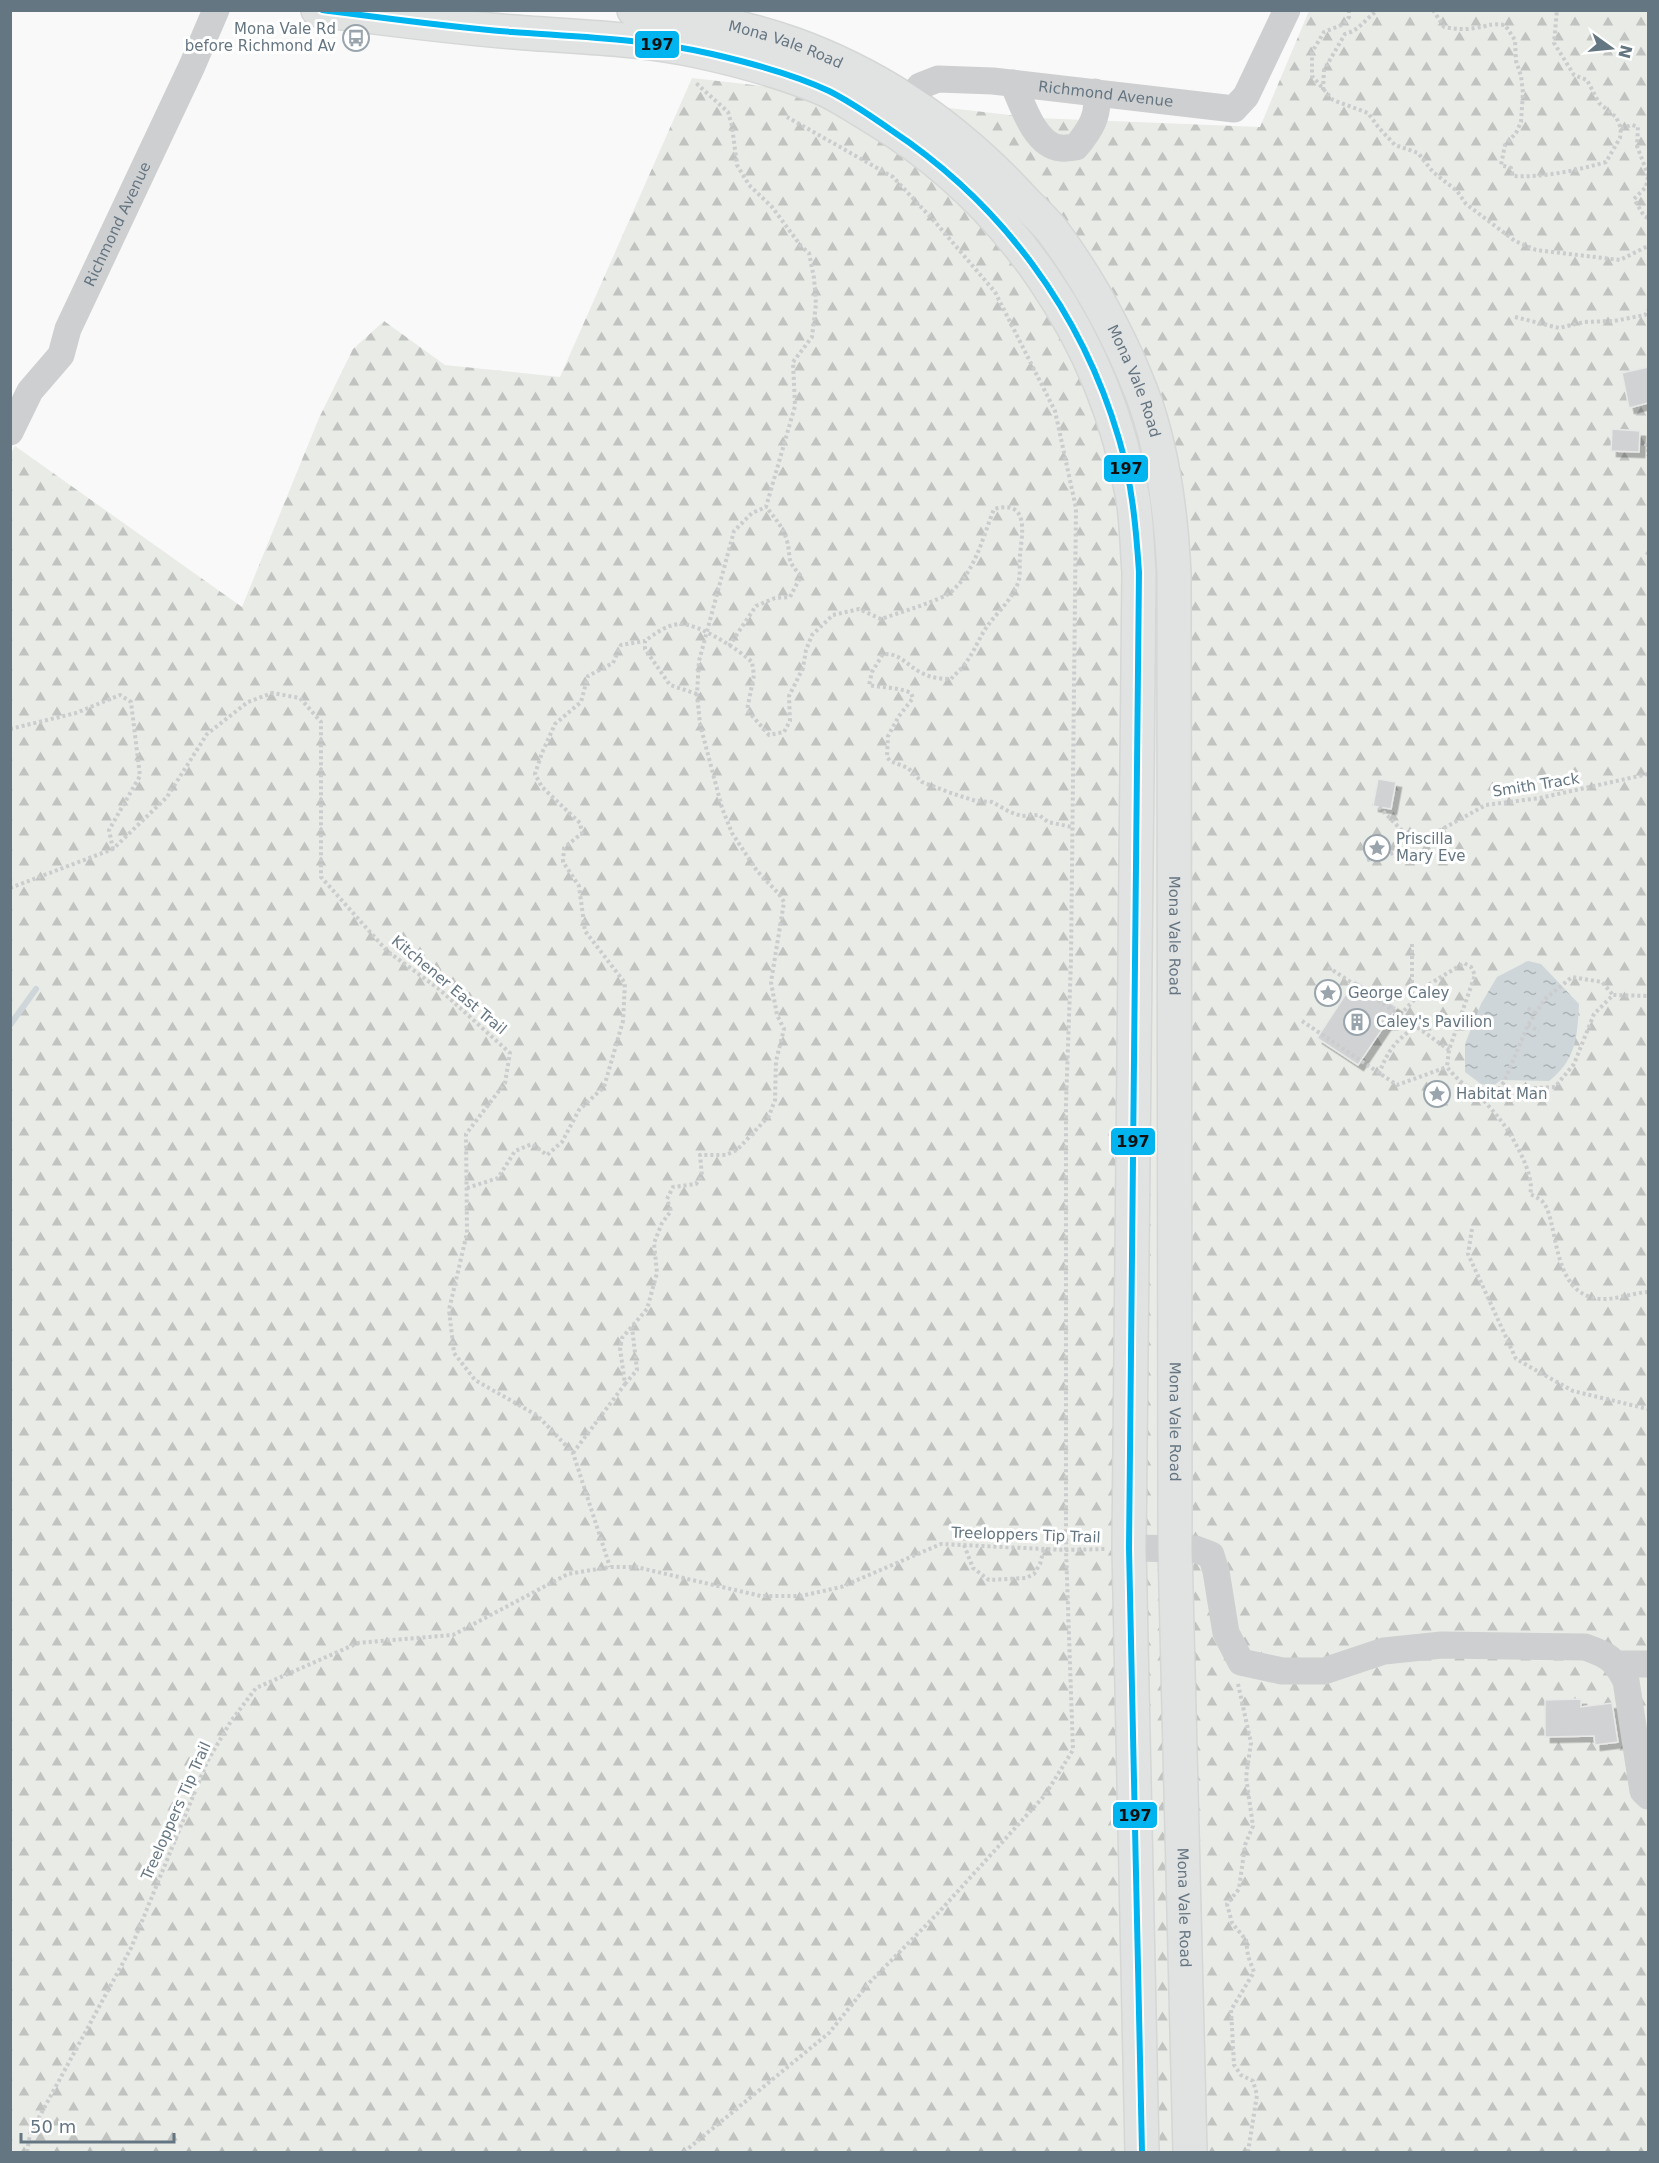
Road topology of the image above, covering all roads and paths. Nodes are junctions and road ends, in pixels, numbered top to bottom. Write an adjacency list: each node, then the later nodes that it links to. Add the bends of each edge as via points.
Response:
1 (216, 10): 22 (street, Richmond Avenue, via 72,319 61,355 30,391)
2 (318, 10): 16 (highway, Mona Vale Road, via 696,51 824,89)
3 (634, 10): 13 (highway, Mona Vale Road, via 721,24 793,44)
4 (1287, 10): 12 (street, Richmond Avenue, via 1246,96 1234,108)
5 (1349, 10): 11 (path, via 1344,24 1324,32 1312,52 1312,76)
6 (1378, 10): 11 (path, via 1355,31 1345,34 1324,70)
7 (1433, 10): 15 (path, via 1444,27 1460,30 1491,23 1505,25 1515,40 1523,93 1521,122 1505,145 1501,165 1511,168 1513,176 1554,174 1606,162 1620,138)
8 (1557, 10): 15 (path, via 1554,43 1574,75 1587,80 1599,104 1616,117)
9 (696, 83): 25 (path, via 728,112 737,165 749,185 809,253 814,278 812,337 793,362 795,406)
10 (1014, 83): 12 (street, Richmond Avenue); 12 (street, via 1031,124 1045,141 1060,148 1076,147 1087,134 1097,111); 13 (street, Richmond Avenue, via 938,79 920,86)
11 (1323, 91): 19 (path, via 1333,100 1368,113 1395,145 1418,153 1466,204 1515,241 1536,250 1620,260)
12 (1095, 92)
13 (908, 100): 16 (street, Richmond Avenue); 65 (highway, Mona Vale Road, via 978,154 1053,231 1094,293 1142,393 1166,490 1174,585)
14 (787, 117): 33 (path, via 893,177 936,223 995,292 1055,411 1076,508)
15 (1621, 128): 17 (path, via 1632,124 1638,127 1637,146)
16 (894, 130): 63 (highway, Mona Vale Road, via 955,177 991,212 1057,298 1091,361 1116,429 1133,499 1139,584)
17 (1648, 176): 18 (path, via 1646,187 1634,199)
18 (1648, 218)
19 (1648, 246)
20 (1648, 310): 21 (path, via 1645,315 1559,328)
21 (1515, 317)
22 (10, 432)
23 (1648, 445): 24 (path)
24 (1648, 456)
25 (766, 507): 26 (path, via 752,513 734,531); 28 (path, via 780,525 789,562 801,576 790,597 756,606)
26 (707, 633): 27 (path, via 680,624); 28 (path); 29 (path, via 697,674)
27 (645, 641): 29 (path, via 645,649 670,685); 55 (path, via 621,645 613,663 588,676 581,702 555,724 535,774 542,787 580,823 582,833 564,848 563,862 579,886 585,931 625,983 623,1021 604,1087 579,1110 562,1142 548,1155 532,1144 515,1151 498,1178)
28 (729, 646): 33 (path, via 752,662 754,675 747,710 769,735 784,732 790,721 789,696 803,668 812,635 833,615 859,609 880,619 950,594 970,570 994,509 1012,509 1021,517 1024,534 1018,582 966,663 951,679 938,679 894,654 883,654 869,685 902,688 912,693 913,698 888,736 890,761 908,768 922,782 951,793 992,802 1021,816 1039,815 1048,822)
29 (697, 694): 58 (path, via 700,724 732,833 784,902 771,982 777,1015 784,1029 776,1061 775,1100 769,1116 737,1150 726,1155 700,1155 702,1176 696,1184 673,1187 667,1199 671,1211 654,1243 657,1273 647,1309)
30 (10, 729): 35 (path, via 76,713 120,695 131,702 140,776 110,830)
31 (1648, 774): 34 (path, Smith Track, via 1540,798 1486,805)
32 (1379, 807): 34 (path)
33 (1072, 826): 66 (path, via 1066,1103)
34 (1415, 844): 36 (path, Smith Track)
35 (113, 849): 37 (path, Kitchener East Trail); 55 (path, Kitchener East Trail, via 167,797 207,734 248,702 272,693 300,698 321,722 321,878 387,951 439,989 510,1053 505,1083 466,1134)
36 (1366, 860)
37 (10, 888)
38 (1412, 943): 42 (path)
39 (1328, 967): 45 (path)
40 (1613, 995): 41 (path); 44 (path, via 1602,982 1572,977 1545,999); 53 (path, via 1594,1014 1574,1064 1555,1088)
41 (1648, 996)
42 (1412, 1001): 45 (path); 50 (path, via 1428,985 1464,963 1474,970)
43 (1527, 1008): 44 (path)
44 (1536, 1014): 47 (path)
45 (1400, 1015): 48 (path)
46 (1302, 1021): 52 (path)
47 (1528, 1025): 49 (path); 53 (path)
48 (1417, 1026): 50 (path); 52 (path, via 1391,1046)
49 (1539, 1031)
50 (1449, 1050): 51 (path)
51 (1447, 1067): 52 (path, via 1397,1085); 54 (path, via 1457,1079)
52 (1379, 1074)
53 (1498, 1090): 54 (path)
54 (1477, 1091): 57 (path, via 1500,1119 1526,1163 1530,1194 1543,1202 1562,1264 1579,1292 1594,1298)
55 (466, 1188): 61 (path, Kitchener East Trail, via 467,1233 449,1310 454,1353 475,1380 538,1416)
56 (1472, 1229): 60 (path, via 1468,1254 1516,1359 1573,1391)
57 (1648, 1292)
58 (632, 1327): 59 (path, via 622,1338 620,1348); 59 (path, via 637,1370)
59 (624, 1385): 61 (path)
60 (1648, 1409)
61 (573, 1454): 67 (path, Kitchener East Trail)
62 (964, 1545): 64 (path, Treeloppers Tip Trail); 64 (path, via 973,1568 989,1580 1035,1574); 67 (path, Treeloppers Tip Trail, via 941,1544 841,1587 801,1596 761,1596 636,1567)
63 (1129, 1548): 65 (street); 66 (path, Treeloppers Tip Trail); 75 (highway, Mona Vale Road)
64 (1044, 1549): 66 (path, Treeloppers Tip Trail)
65 (1175, 1549): 68 (street, via 1195,1549 1211,1555 1226,1633); 76 (highway, Mona Vale Road)
66 (1066, 1550): 74 (path, via 1072,1750 1045,1795 870,1982 829,2033)
67 (610, 1567): 73 (path, Treeloppers Tip Trail, via 568,1574 453,1635 358,1643 256,1688 207,1762 130,1948 30,2134)
68 (1241, 1662): 69 (street, via 1282,1671 1324,1671 1384,1650 1442,1645 1585,1647 1603,1653); 77 (path, via 1238,1686 1251,1743 1246,1777 1253,1826 1245,1845 1239,1888 1227,1904 1232,1923 1246,1941 1254,1972 1231,2010 1234,2066 1253,2081 1257,2095)
69 (1617, 1664): 70 (street); 71 (street)
70 (1648, 1664)
71 (1641, 1730): 72 (street, via 1643,1791)
72 (1648, 1796)
73 (27, 2152)
74 (684, 2152)
75 (1142, 2152)
76 (1190, 2152)
77 (1248, 2152)

